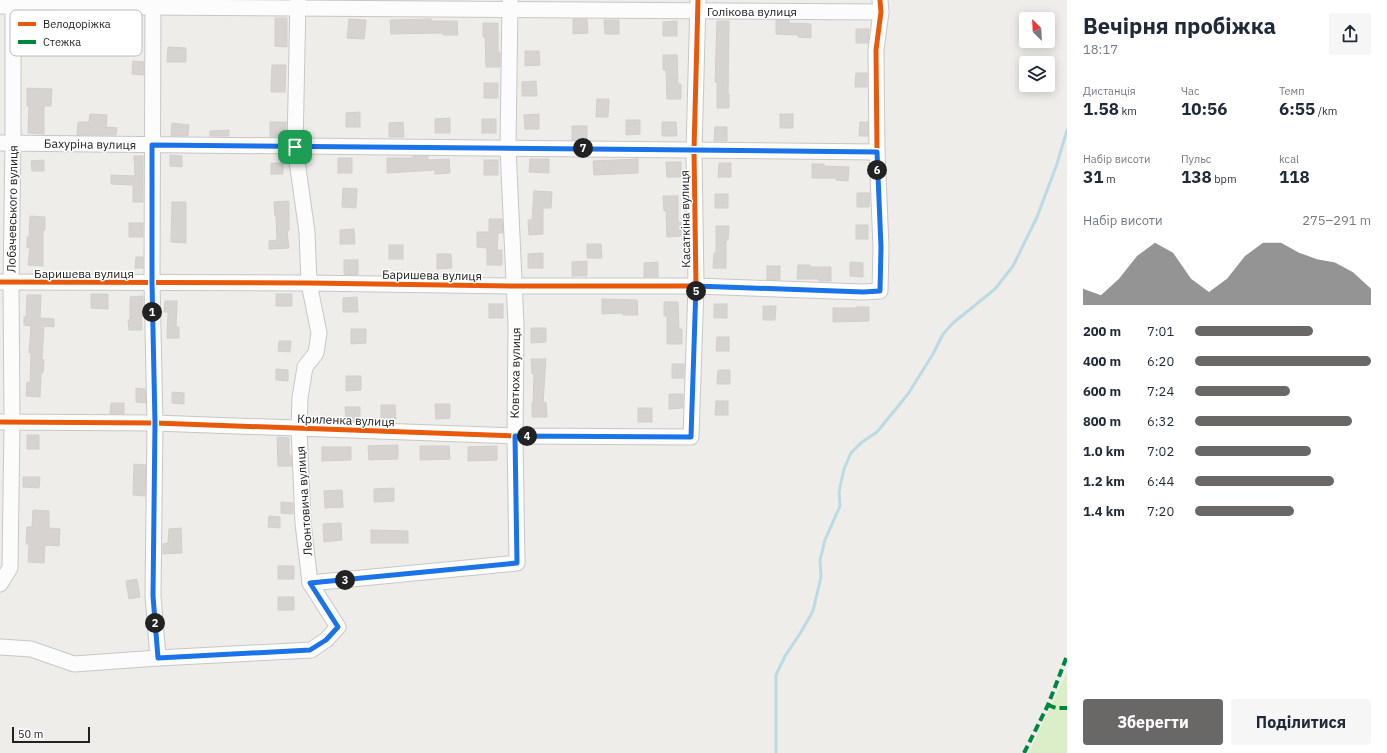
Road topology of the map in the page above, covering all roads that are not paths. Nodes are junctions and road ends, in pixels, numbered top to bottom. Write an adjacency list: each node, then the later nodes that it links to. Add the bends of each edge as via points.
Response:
1 (9, 4): 2 (street, Голікова вулиця); 7 (street, Лобачевського вулиця)
2 (153, 4): 3 (street, Голікова вулиця); 8 (street)
3 (299, 4): 4 (street, Голікова вулиця); 9 (street, Леонтовича вулиця)
4 (510, 5): 5 (street, Голікова вулиця); 10 (street, Ковтюха вулиця)
5 (698, 5): 6 (street, Голікова вулиця); 11 (street, Касаткіна вулиця)
6 (880, 6): 12 (street, via 876,50)
7 (6, 143): 8 (street, Бахуріна вулиця); 13 (street, Лобачевського вулиця)
8 (152, 145): 9 (street, Бахуріна вулиця); 14 (street)
9 (295, 147): 10 (street, Бахуріна вулиця); 15 (street, Леонтовича вулиця, via 307,232)
10 (508, 148): 11 (street, Бахуріна вулиця); 16 (street, Ковтюха вулиця)
11 (694, 150): 12 (street, Бахуріна вулиця); 17 (street, Касаткіна вулиця)
12 (877, 152): 17 (street, Баришева вулиця, via 880,291)
13 (5, 283): 14 (street, Баришева вулиця); 18 (street, Лобачевського вулиця)
14 (152, 283): 15 (street, Баришева вулиця); 19 (street)
15 (309, 283): 16 (street, Баришева вулиця); 20 (street, Леонтовича вулиця, via 319,333 316,353 305,367)
16 (515, 286): 17 (street, Баришева вулиця); 21 (street, Ковтюха вулиця)
17 (696, 286): 22 (street, Касаткіна вулиця)
18 (6, 422): 19 (street, Криленка вулиця); 24 (street, Лобачевського вулиця, via 10,568)
19 (155, 423): 20 (street, Криленка вулиця); 26 (street, via 153,596)
20 (299, 428): 21 (street, Криленка вулиця); 23 (street, Леонтовича вулиця, via 303,524)
21 (515, 436): 22 (street, Криленка вулиця); 23 (street, Ковтюха вулиця, via 517,563)
22 (691, 437)
23 (310, 583): 26 (street, via 338,627 326,640 310,650)
24 (0, 584)
25 (0, 647): 26 (street, via 31,649 74,664)
26 (158, 658)

